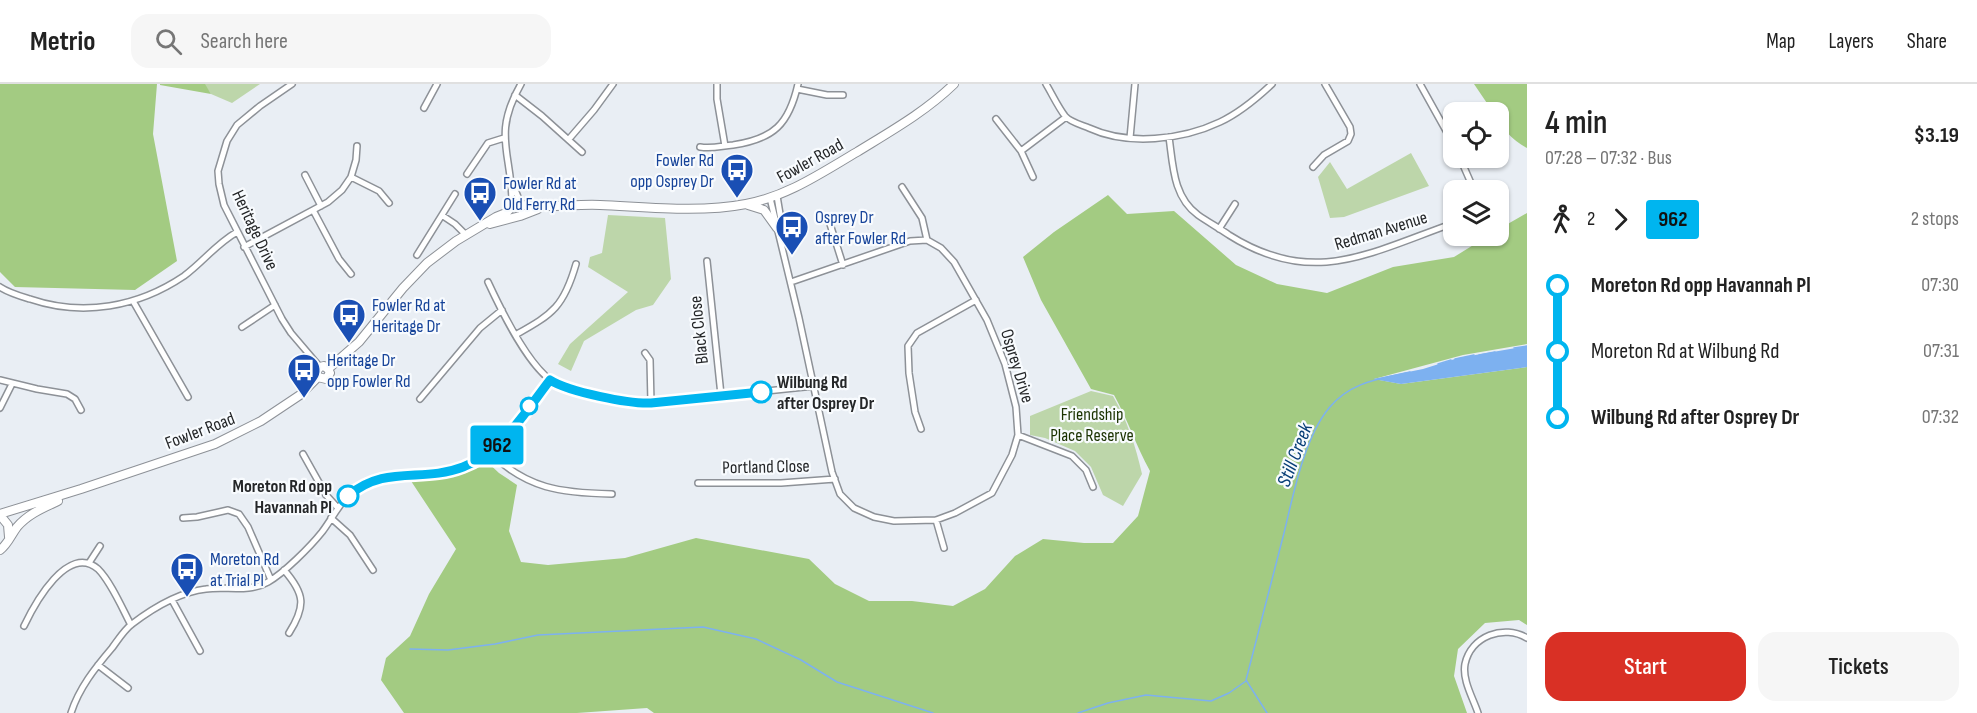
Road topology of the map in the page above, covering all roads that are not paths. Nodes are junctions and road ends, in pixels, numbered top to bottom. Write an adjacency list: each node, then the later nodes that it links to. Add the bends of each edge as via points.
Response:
1 (292, 84): 52 (street, Heritage Drive, via 243,120 224,147 219,184 224,206)
2 (521, 84): 13 (street)
3 (613, 84): 22 (street)
4 (717, 84): 24 (street)
5 (954, 84): 36 (street, Fowler Road, via 906,122 812,180)
6 (1046, 84): 16 (street)
7 (1135, 84): 21 (street)
8 (1272, 84): 19 (street, via 1220,122)
9 (1325, 84): 28 (street, via 1351,134 1348,141 1323,155)
10 (1420, 84): 18 (street)
11 (434, 85): 15 (street)
12 (797, 87): 14 (street); 24 (street, via 789,113 773,132 754,141)
13 (514, 95): 20 (street, via 507,111); 22 (street)
14 (843, 95)
15 (424, 108)
16 (1066, 117): 21 (street, via 1097,132); 26 (street)
17 (996, 119): 26 (street)
18 (1443, 126)
19 (1168, 137): 21 (street); 50 (street, Redman Avenue, via 1182,198)
20 (504, 138): 29 (street, via 488,143); 33 (street)
21 (1130, 138)
22 (568, 139): 27 (street)
23 (357, 146): 31 (street)
24 (725, 146): 25 (street)
25 (700, 147)
26 (1021, 151): 32 (street)
27 (582, 152)
28 (1313, 167)
29 (467, 174)
30 (305, 176): 41 (street)
31 (351, 177): 37 (street, via 379,191); 41 (street, via 342,190)
32 (1033, 177)
33 (511, 178): 39 (street); 43 (street)
34 (902, 187): 54 (street, via 922,218)
35 (456, 194): 45 (street)
36 (773, 197): 40 (street, Fowler Road); 51 (street, Osprey Drive)
37 (389, 203)
38 (1235, 204): 50 (street)
39 (522, 205): 42 (street, Fowler Road); 43 (street, via 516,203); 46 (street, via 524,210)
40 (744, 205): 42 (street, Fowler Road); 51 (street, via 764,210)
41 (321, 206): 44 (street)
42 (551, 206): 46 (street, Fowler Road)
43 (512, 207): 46 (street, via 513,215); 48 (street, Fowler Road)
44 (313, 210): 55 (street); 60 (street, via 339,259)
45 (443, 216): 53 (street); 56 (street)
46 (519, 216): 48 (street, Fowler Road)
47 (830, 224): 59 (street)
48 (483, 226): 53 (street, Fowler Road)
49 (1443, 227): 50 (street, Redman Avenue, via 1342,261 1321,263 1277,258 1246,246)
50 (1220, 229)
51 (779, 231): 62 (street, Osprey Drive)
52 (237, 232): 55 (street, Heritage Drive); 65 (street, via 184,275)
53 (466, 235): 72 (street, Fowler Road, via 422,267 359,342)
54 (927, 240): 59 (street, via 910,241); 64 (street, Osprey Drive, via 954,262)
55 (244, 247): 66 (street, Heritage Drive)
56 (417, 255)
57 (707, 261): 78 (street, Black Close)
58 (576, 264): 69 (street, via 556,308)
59 (843, 265): 62 (street)
60 (351, 273)
61 (488, 282): 67 (street)
62 (791, 282): 77 (street, Osprey Drive)
63 (0, 287): 65 (street, via 64,308 97,308)
64 (976, 300): 84 (street, via 917,333 908,346 915,412); 85 (street, Osprey Drive, via 1005,364 1016,407)
65 (133, 301): 79 (street)
66 (275, 305): 68 (street); 71 (street, Heritage Drive, via 291,333)
67 (502, 310): 69 (street); 80 (street, via 480,328)
68 (242, 327)
69 (516, 334): 75 (street, via 536,367)
70 (645, 353): 81 (street, via 650,360)
71 (320, 367): 72 (street); 73 (street)
72 (328, 369): 73 (street, via 328,377)
73 (318, 377): 91 (street, Fowler Road, via 289,403 231,436)
74 (0, 380): 76 (street)
75 (550, 380): 81 (street, via 566,388 623,402); 86 (street)
76 (12, 384): 82 (street); 83 (street, via 67,394)
77 (814, 386): 78 (street); 88 (street, Osprey Drive)
78 (721, 395): 81 (street)
79 (188, 397)
80 (420, 399)
81 (651, 403)
82 (0, 408)
83 (81, 410)
84 (921, 429)
85 (1018, 435): 90 (street, via 1072,456 1086,470); 97 (street, Osprey Drive, via 992,493)
86 (489, 452): 92 (street, via 510,471 542,486); 93 (street, via 454,470 390,476 370,482)
87 (303, 454): 93 (street, via 326,495)
88 (835, 479): 89 (street, Portland Close); 97 (street, Osprey Drive, via 840,494 854,508 874,517 894,521)
89 (698, 483)
90 (1093, 487)
91 (81, 489): 94 (street, Fowler Road); 98 (street, Fowler Road, via 29,516)
92 (612, 494)
93 (338, 507): 96 (street)
94 (0, 515): 98 (street, via 8,525)
95 (183, 518): 105 (street, via 228,510 239,514)
96 (331, 518): 103 (street, via 320,535); 104 (street, via 350,535)
97 (936, 520): 100 (street)
98 (9, 539): 101 (street, Fowler Road)
99 (100, 546): 102 (street)
100 (944, 548)
101 (1, 550)
102 (89, 563): 107 (street, via 105,578); 108 (street, via 69,565 61,571)
103 (284, 570): 105 (street); 109 (street, via 301,598 299,614)
104 (373, 570)
105 (272, 580): 106 (street, via 251,588 200,590)
106 (172, 600): 107 (street); 111 (street)
107 (131, 625): 112 (street)
108 (24, 626)
109 (289, 633)
110 (1527, 638): 115 (street, via 1519,633 1495,632 1471,650 1465,663 1465,678)
111 (200, 651)
112 (98, 665): 113 (street); 114 (street, via 79,692)
113 (128, 688)
114 (71, 713)
115 (1478, 713)

